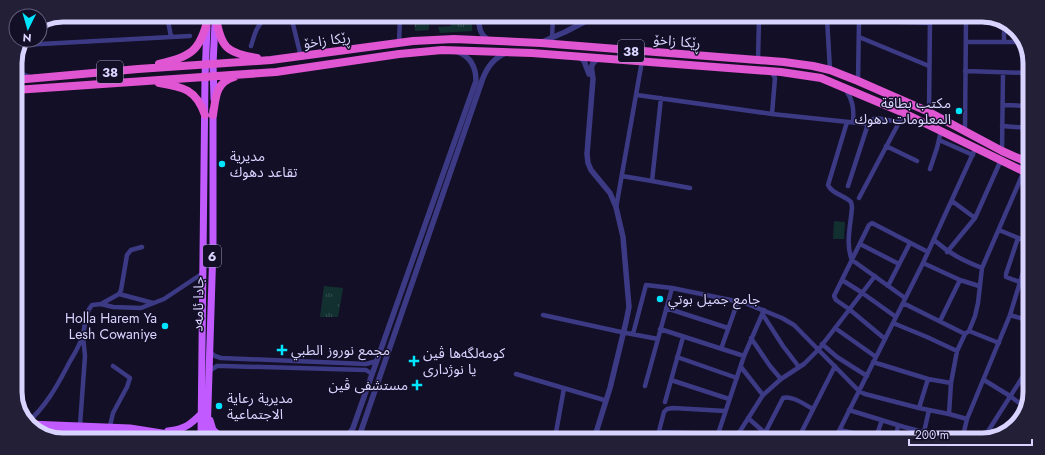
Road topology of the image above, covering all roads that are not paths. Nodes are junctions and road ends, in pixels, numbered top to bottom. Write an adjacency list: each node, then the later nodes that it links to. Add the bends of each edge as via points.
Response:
1 (168, 22): 20 (street)
2 (210, 22): 49 (highway, via 202,39 191,52 167,62)
3 (212, 22): 44 (main road, جادا ئامەد)
4 (214, 22): 40 (highway, via 221,41 228,49 247,56)
5 (261, 22): 31 (street)
6 (293, 22): 37 (street)
7 (400, 22): 28 (street)
8 (479, 22): 16 (street)
9 (552, 22): 22 (street)
10 (584, 22): 18 (street)
11 (759, 22): 42 (street)
12 (826, 22): 50 (street)
13 (859, 22): 21 (street)
14 (930, 22): 48 (street)
15 (966, 22): 25 (street)
16 (479, 29): 23 (street, via 473,38); 24 (street)
17 (1004, 29): 26 (street)
18 (566, 32): 22 (street); 32 (street, via 563,40)
19 (190, 36): 20 (street)
20 (171, 37): 30 (street)
21 (858, 37): 48 (street); 61 (street)
22 (552, 38): 29 (street)
23 (466, 40): 24 (highway, ڕێکا زاخۆ / 38); 28 (highway, ڕێکا زاخۆ / 38)
24 (490, 41): 29 (highway, ڕێکا زاخۆ / 38)
25 (966, 42): 26 (street); 51 (street)
26 (1004, 42): 27 (street)
27 (1017, 42)
28 (399, 43): 37 (highway, ڕێکا زاخۆ / 38)
29 (540, 43): 32 (highway, ڕێکا زاخۆ / 38)
30 (48, 44)
31 (251, 46)
32 (568, 46): 35 (highway, ڕێکا زاخۆ / 38)
33 (454, 50): 34 (highway, ڕێکا زاخۆ / 38); 55 (highway, ڕێکا زاخۆ / 38, via 398,54); 67 (street, via 472,63 476,74)
34 (510, 52): 38 (highway, ڕێکا زاخۆ / 38); 67 (street, via 497,58 487,69)
35 (670, 54): 36 (highway, ڕێکا زاخۆ / 38); 43 (highway, via 673,60)
36 (685, 55): 42 (highway, ڕێکا زاخۆ / 38); 47 (highway, via 681,61)
37 (301, 56): 40 (highway, ڕێکا زاخۆ / 38)
38 (580, 57): 39 (highway, ڕێکا زاخۆ / 38); 45 (street)
39 (600, 58): 41 (highway, ڕێکا زاخۆ / 38); 46 (street)
40 (271, 60): 44 (highway, ڕێکا زاخۆ / 38)
41 (642, 61): 43 (highway, ڕێکا زاخۆ / 38); 64 (street)
42 (758, 61): 50 (highway, ڕێکا زاخۆ / 38)
43 (670, 63): 47 (highway, ڕێکا زاخۆ / 38)
44 (210, 64): 49 (highway, ڕێکا زاخۆ / 38); 57 (main road, جادا ئامەد)
45 (586, 64): 46 (street); 145 (street, via 590,81 585,165 610,200 620,238 626,309)
46 (593, 64): 99 (street, via 588,163 594,176 610,193)
47 (685, 64): 56 (highway, ڕێکا زاخۆ / 38)
48 (929, 66): 69 (street)
49 (138, 69): 58 (highway, ڕێکا زاخۆ / 38)
50 (830, 70): 61 (highway, ڕێکا زاخۆ / 38)
51 (965, 71): 52 (street); 80 (street)
52 (1003, 72): 53 (street); 66 (street)
53 (1023, 73)
54 (22, 74): 58 (street)
55 (248, 74): 57 (highway, ڕێکا زاخۆ / 38); 72 (highway, via 230,78 221,84)
56 (773, 75): 62 (highway, ڕێکا زاخۆ / 38, via 780,72 821,78); 71 (street)
57 (210, 76): 60 (highway, ڕێکا زاخۆ / 38); 72 (main road, جادا ئامەد / 6)
58 (35, 79): 59 (highway, ڕێکا زاخۆ / 38)
59 (22, 80)
60 (138, 81): 63 (highway, ڕێکا زاخۆ / 38); 72 (highway, via 178,86 190,91)
61 (858, 81): 69 (highway, ڕێکا زاخۆ / 38)
62 (845, 88): 70 (highway, ڕێکا زاخۆ / 38); 74 (street, via 852,98)
63 (22, 89)
64 (637, 95): 65 (street); 91 (street)
65 (661, 98): 71 (street); 94 (street)
66 (1003, 105): 68 (street); 77 (street)
67 (471, 106): 90 (street); 92 (street)
68 (1023, 106)
69 (929, 112): 80 (highway, ڕێکا زاخۆ / 38)
70 (904, 113): 75 (street); 79 (highway, ڕێکا زاخۆ / 38)
71 (772, 114): 73 (street)
72 (209, 115): 117 (main road, جادا ئامەد / 6); 159 (main road, جادا ئامەد / 6, via 212,247)
73 (847, 122): 74 (street); 112 (street, via 828,185 834,192 851,202 849,241)
74 (853, 122): 76 (street)
75 (899, 122): 76 (street, via 873,119); 82 (street)
76 (868, 124): 95 (street)
77 (1002, 126): 78 (street); 84 (street)
78 (1023, 128)
79 (941, 131): 81 (street); 83 (highway, ڕێکا زاخۆ / 38)
80 (965, 131): 84 (highway, ڕێکا زاخۆ / 38)
81 (939, 140): 83 (street); 88 (street)
82 (886, 146): 87 (street); 97 (street)
83 (974, 151): 85 (highway, ڕێکا زاخۆ / 38); 98 (street)
84 (1002, 151): 86 (highway, ڕێکا زاخۆ / 38)
85 (1001, 160): 89 (highway, ڕێکا زاخۆ / 38); 100 (street)
86 (1023, 160)
87 (917, 161)
88 (930, 169)
89 (1023, 171)
90 (443, 173): 92 (street); 103 (street)
91 (622, 176): 94 (street); 99 (street)
92 (449, 177): 106 (street)
93 (1023, 178): 101 (street)
94 (652, 181): 96 (street)
95 (848, 186)
96 (690, 188)
97 (859, 198)
98 (952, 201): 100 (street); 104 (street)
99 (616, 208): 145 (street, via 622,237 629,307)
100 (975, 218): 111 (street)
101 (999, 230): 102 (street); 115 (street)
102 (1018, 238): 105 (street); 123 (street, via 1006,277)
103 (419, 240): 106 (street); 118 (street)
104 (934, 240): 110 (street); 111 (street)
105 (1023, 240)
106 (426, 242): 119 (street)
107 (910, 242): 108 (street, via 872,223); 110 (street); 114 (street)
108 (860, 244): 112 (street); 114 (street)
109 (142, 247): 128 (street, via 131,250 127,256)
110 (928, 252): 113 (street)
111 (947, 252): 115 (street)
112 (852, 260): 120 (street); 121 (street)
113 (923, 263): 122 (street); 129 (street)
114 (899, 264): 124 (street)
115 (982, 268): 125 (street)
116 (1023, 272): 123 (street)
117 (203, 273): 131 (street, via 164,299); 197 (main road, جادا ئامەد / 6)
118 (407, 274): 119 (street); 153 (street)
119 (414, 276): 153 (street)
120 (875, 276): 124 (street); 127 (street)
121 (842, 280): 127 (street); 134 (street, via 834,298)
122 (960, 280): 125 (street); 140 (street)
123 (1020, 282): 137 (street)
124 (888, 286): 129 (street)
125 (979, 286): 146 (street, via 975,316)
126 (672, 288): 130 (street); 133 (street); 147 (street, via 646,285)
127 (862, 292): 134 (street); 138 (street)
128 (119, 294): 131 (street); 132 (street)
129 (904, 301): 138 (street); 140 (street)
130 (738, 302): 135 (street); 142 (street)
131 (153, 303): 132 (street, via 141,308)
132 (101, 304): 148 (street, via 92,305 87,310)
133 (666, 308): 142 (street); 144 (street)
134 (849, 309): 143 (street); 152 (street)
135 (763, 312): 151 (street); 157 (street, via 782,318 794,326); 171 (street)
136 (543, 315): 145 (street)
137 (1010, 315): 139 (street); 154 (street)
138 (896, 317): 141 (street)
139 (1023, 319)
140 (940, 321): 146 (street)
141 (893, 323): 152 (street); 158 (street)
142 (728, 328): 156 (street)
143 (835, 328): 155 (street); 161 (street)
144 (660, 329): 149 (street); 150 (street)
145 (622, 333): 147 (street); 189 (street); 221 (street, via 610,388)
146 (967, 333): 154 (street); 158 (street)
147 (632, 334): 150 (street)
148 (83, 336): 200 (street, via 45,404); 208 (street, via 85,356)
149 (683, 337): 156 (street); 162 (street)
150 (658, 338): 183 (street)
151 (751, 338): 160 (street); 178 (street)
152 (885, 339): 161 (street)
153 (387, 342): 164 (street); 218 (street)
154 (999, 343): 181 (street)
155 (822, 344): 157 (street); 175 (street)
156 (721, 349): 160 (street)
157 (818, 349): 168 (street); 171 (street)
158 (957, 351): 182 (street)
159 (210, 352): 163 (street); 172 (main road, جادا ئامەد / 6)
160 (744, 356): 170 (street)
161 (876, 356): 165 (street)
162 (678, 357): 177 (street); 180 (street)
163 (218, 358): 167 (street, via 215,362); 169 (street)
164 (377, 361): 169 (street); 173 (street)
165 (872, 362): 175 (street); 179 (street)
166 (113, 366): 205 (street, via 130,378 113,413)
167 (217, 366): 169 (street); 172 (street)
168 (835, 366): 185 (street); 193 (street)
169 (366, 367): 173 (street)
170 (741, 367): 177 (street); 186 (street)
171 (799, 367): 178 (street)
172 (210, 371): 197 (main road, جادا ئامەد / 6)
173 (372, 374): 209 (street)
174 (516, 374): 184 (street)
175 (866, 376): 185 (street)
176 (1023, 376): 187 (street)
177 (737, 378): 188 (street)
178 (781, 379): 186 (street)
179 (928, 379): 182 (street); 192 (street)
180 (671, 380): 188 (street); 190 (street)
181 (984, 380): 187 (street); 201 (street)
182 (951, 383): 198 (street)
183 (645, 386)
184 (564, 388): 189 (street); 219 (street)
185 (859, 391): 192 (street); 194 (street)
186 (763, 395): 199 (street)
187 (1010, 396): 191 (street); 232 (street)
188 (729, 399): 196 (street)
189 (604, 400): 220 (street)
190 (665, 402)
191 (1021, 404)
192 (919, 408): 195 (street)
193 (813, 409): 225 (street, via 791,398 783,398); 226 (street)
194 (850, 410): 202 (street); 207 (street)
195 (929, 410): 198 (street); 212 (street)
196 (725, 411): 211 (street, via 667,409); 223 (street)
197 (205, 414): 210 (main road, via 184,428); 215 (main road, جادا ئامەد / 6); 216 (main road, جادا ئامەد / 6); 217 (main road)
198 (949, 414): 201 (street)
199 (748, 418): 224 (street); 225 (street)
200 (32, 419)
201 (967, 419): 231 (street)
202 (882, 420): 204 (street); 229 (street)
203 (37, 424): 208 (main road)
204 (898, 425): 212 (street); 230 (street)
205 (110, 426): 208 (main road); 210 (main road)
206 (48, 430): 208 (main road)
207 (840, 430): 227 (street); 228 (street)
208 (80, 431): 213 (main road)
209 (352, 431)
210 (161, 432): 214 (main road)
211 (659, 432): 222 (street)
212 (924, 432)
213 (90, 433)
214 (166, 433)
215 (203, 433)
216 (207, 433)
217 (216, 433)
218 (362, 433)
219 (556, 433)
220 (593, 433)
221 (596, 433)
222 (689, 433)
223 (720, 433)
224 (739, 433)
225 (765, 433)
226 (801, 433)
227 (838, 433)
228 (852, 433)
229 (877, 433)
230 (897, 433)
231 (964, 433)
232 (989, 433)

